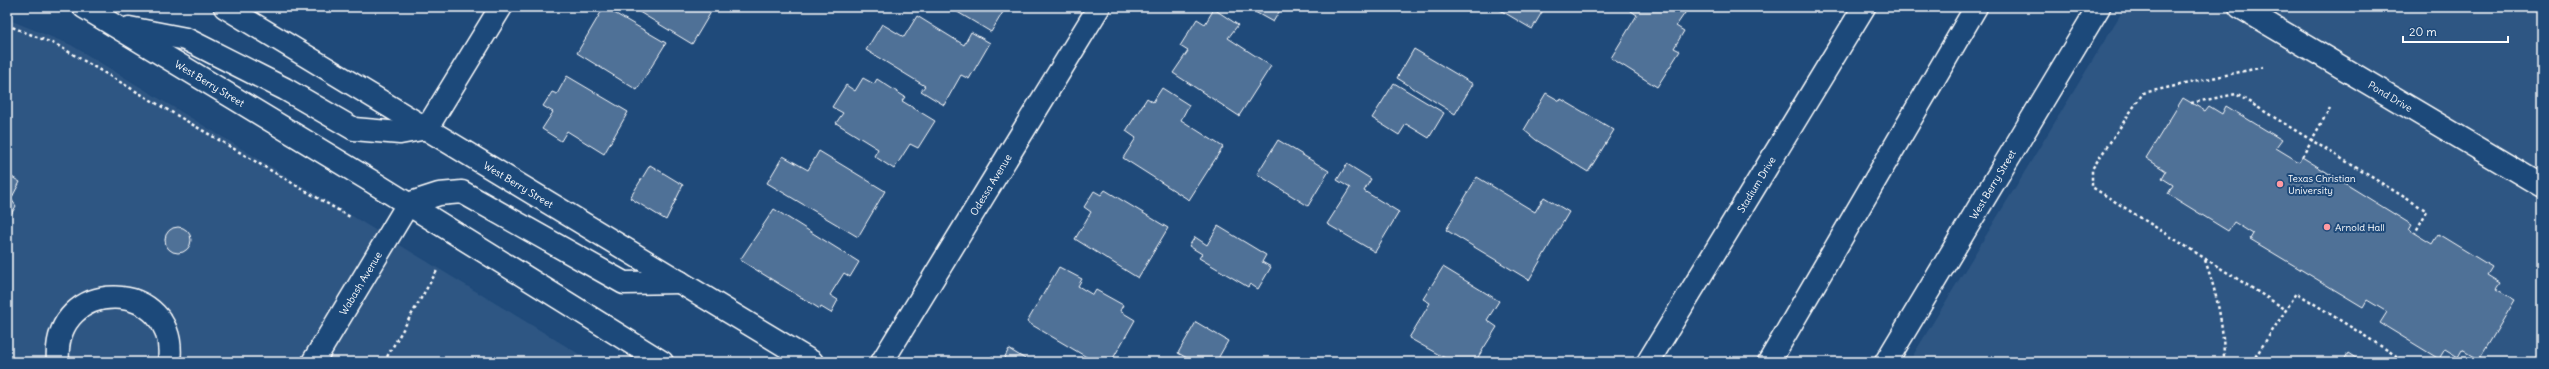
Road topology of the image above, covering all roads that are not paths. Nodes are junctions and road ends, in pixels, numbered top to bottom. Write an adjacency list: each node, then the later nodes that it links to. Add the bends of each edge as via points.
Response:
1 (84, 7): 9 (main road, West Berry Street)
2 (225, 7): 10 (main road, West Berry Street)
3 (500, 7): 10 (main road)
4 (1099, 7): 19 (main road, Odessa Avenue)
5 (1864, 7): 20 (main road, Stadium Drive)
6 (1976, 7): 21 (main road)
7 (2099, 7): 22 (main road, West Berry Street)
8 (2240, 7): 11 (main road, Pond Drive)
9 (114, 25): 10 (main road, via 186,39 284,89 354,129 400,133); 12 (main road, West Berry Street)
10 (428, 128): 13 (main road, West Berry Street)
11 (2542, 186)
12 (408, 204): 13 (main road, via 439,194 462,192 624,283); 16 (main road, Wabash Avenue); 17 (main road, West Berry Street)
13 (680, 282): 18 (main road, West Berry Street)
14 (58, 362): 15 (main road, via 57,347 62,328 73,313 90,301 108,296 127,298 146,306 158,318 167,334)
15 (169, 362)
16 (313, 362)
17 (662, 362)
18 (812, 362)
19 (882, 362)
20 (1648, 362)
21 (1769, 362)
22 (1886, 362)

